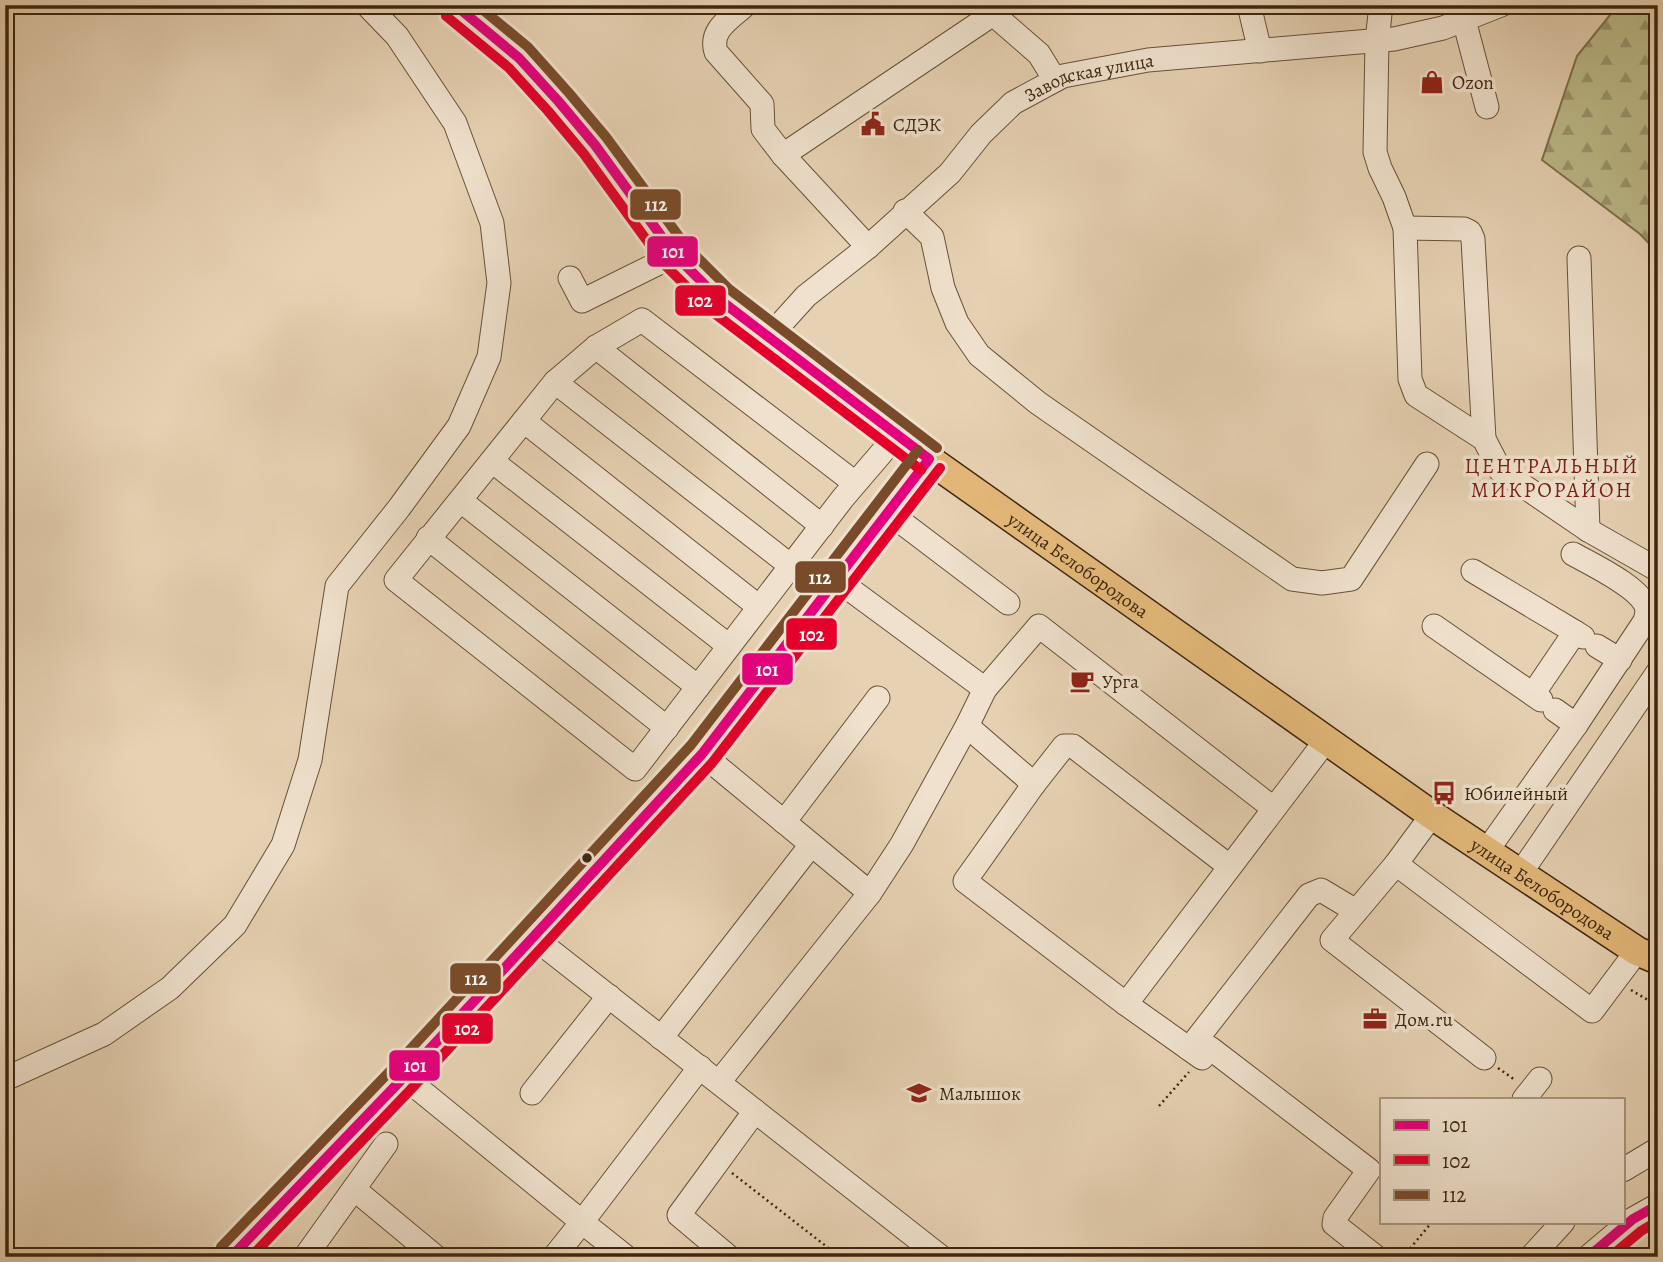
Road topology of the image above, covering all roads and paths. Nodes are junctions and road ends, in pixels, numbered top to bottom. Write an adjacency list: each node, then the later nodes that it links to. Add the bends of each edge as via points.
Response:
1 (367, 5): 76 (street, via 397,36 455,123 492,223 499,283 489,357 459,426 337,586 310,760 283,845 235,925 170,988 104,1034)
2 (455, 5): 17 (main road, улица Белобородова, via 519,58 559,102)
3 (745, 5): 13 (street, via 715,35 716,52 762,104 763,129)
4 (1249, 5): 10 (street)
5 (1381, 5): 9 (street)
6 (1501, 5): 8 (street, Заводская улица)
7 (990, 10): 11 (street, via 1039,54); 13 (street)
8 (1464, 20): 9 (street, Заводская улица); 12 (street)
9 (1377, 41): 10 (street, Заводская улица); 15 (street, via 1376,152)
10 (1260, 51): 11 (street, Заводская улица, via 1148,60)
11 (1055, 80): 14 (street, Заводская улица, via 1013,103 950,173)
12 (1487, 107)
13 (783, 155): 16 (street)
14 (905, 211): 16 (street, Заводская улица); 28 (street, via 932,237 943,288 957,323 979,355 1038,403 1292,579 1322,583 1351,579)
15 (1405, 228): 25 (street, via 1410,379 1416,395); 25 (street, via 1470,232)
16 (868, 247): 20 (street, Заводская улица, via 806,296)
17 (675, 255): 19 (street, via 582,301); 20 (main road, улица Белобородова, via 720,300)
18 (1578, 258): 33 (street)
19 (570, 278)
20 (768, 338): 24 (main road, улица Белобородова)
21 (596, 347): 22 (street); 29 (street, via 642,320); 32 (street)
22 (555, 382): 23 (street); 36 (street)
23 (524, 421): 27 (street); 41 (street)
24 (896, 436): 26 (main road, улица Белобородова); 29 (street)
25 (1484, 439): 33 (street, via 1500,470)
26 (929, 458): 31 (street); 54 (main road, улица Белобородова)
27 (492, 461): 30 (street); 44 (street)
28 (1427, 464)
29 (855, 483): 32 (street)
30 (461, 501): 34 (street); 47 (street)
31 (888, 512): 39 (street); 40 (street)
32 (822, 526): 36 (street)
33 (1588, 530): 37 (street)
34 (428, 538): 53 (street); 53 (street, via 396,580 635,769)
35 (1573, 554): 45 (street, via 1626,585 1647,610 1645,621)
36 (791, 566): 41 (street)
37 (1658, 570)
38 (1474, 571): 43 (street)
39 (836, 579): 48 (street); 55 (street)
40 (1007, 603)
41 (759, 607): 44 (street)
42 (1434, 626): 50 (street)
43 (1585, 638): 45 (street); 50 (street)
44 (729, 646): 47 (street)
45 (1619, 660): 51 (street)
46 (1658, 672): 64 (street)
47 (698, 687): 53 (street)
48 (985, 690): 52 (street); 57 (street, via 1039,626)
49 (878, 698): 59 (street)
50 (1543, 702): 51 (street)
51 (1576, 725): 61 (street)
52 (967, 726): 56 (street); 65 (street)
53 (667, 728)
54 (1327, 739): 57 (street); 58 (main road, улица Белобородова)
55 (702, 754): 59 (street); 67 (street)
56 (1034, 784): 63 (street, via 1064,746 1073,746); 70 (street, via 965,881)
57 (1273, 808): 63 (street)
58 (1432, 815): 61 (main road, улица Белобородова); 62 (street)
59 (784, 822): 60 (street)
60 (811, 845): 65 (street); 71 (street)
61 (1486, 852): 64 (main road, улица Белобородова)
62 (1396, 864): 66 (street); 68 (street, via 1592,1011)
63 (1229, 866): 70 (street)
64 (1520, 874): 68 (main road, улица Белобородова)
65 (870, 893): 77 (street)
66 (1356, 911): 72 (street, via 1321,890 1309,895); 73 (street, via 1332,940)
67 (533, 937): 69 (street); 75 (street)
68 (1647, 956)
69 (608, 996): 71 (street); 79 (street)
70 (1126, 1004): 72 (street)
71 (662, 1038): 74 (street)
72 (1195, 1053): 80 (path); 85 (street, via 1210,1048)
73 (1483, 1058): 78 (path)
74 (700, 1067): 77 (street); 89 (street)
75 (404, 1077): 89 (street); 92 (street)
76 (5, 1079)
77 (719, 1082): 81 (street)
78 (1531, 1090)
79 (532, 1093)
80 (1159, 1106)
81 (755, 1111): 84 (street); 99 (street)
82 (386, 1143): 87 (street)
83 (1658, 1149): 86 (street)
84 (718, 1162): 97 (street, via 679,1215); 98 (path)
85 (1375, 1163): 100 (street, via 1334,1224)
86 (1624, 1169)
87 (354, 1189): 93 (street); 94 (street)
88 (1658, 1205): 103 (street, via 1633,1219)
89 (582, 1222): 95 (street); 96 (street)
90 (1430, 1224): 101 (path)
91 (1561, 1224): 102 (street)
92 (231, 1257)
93 (305, 1257)
94 (436, 1257)
95 (554, 1257)
96 (626, 1257)
97 (729, 1257)
98 (840, 1257)
99 (941, 1257)
100 (1376, 1257)
101 (1403, 1257)
102 (1531, 1257)
103 (1588, 1257)

